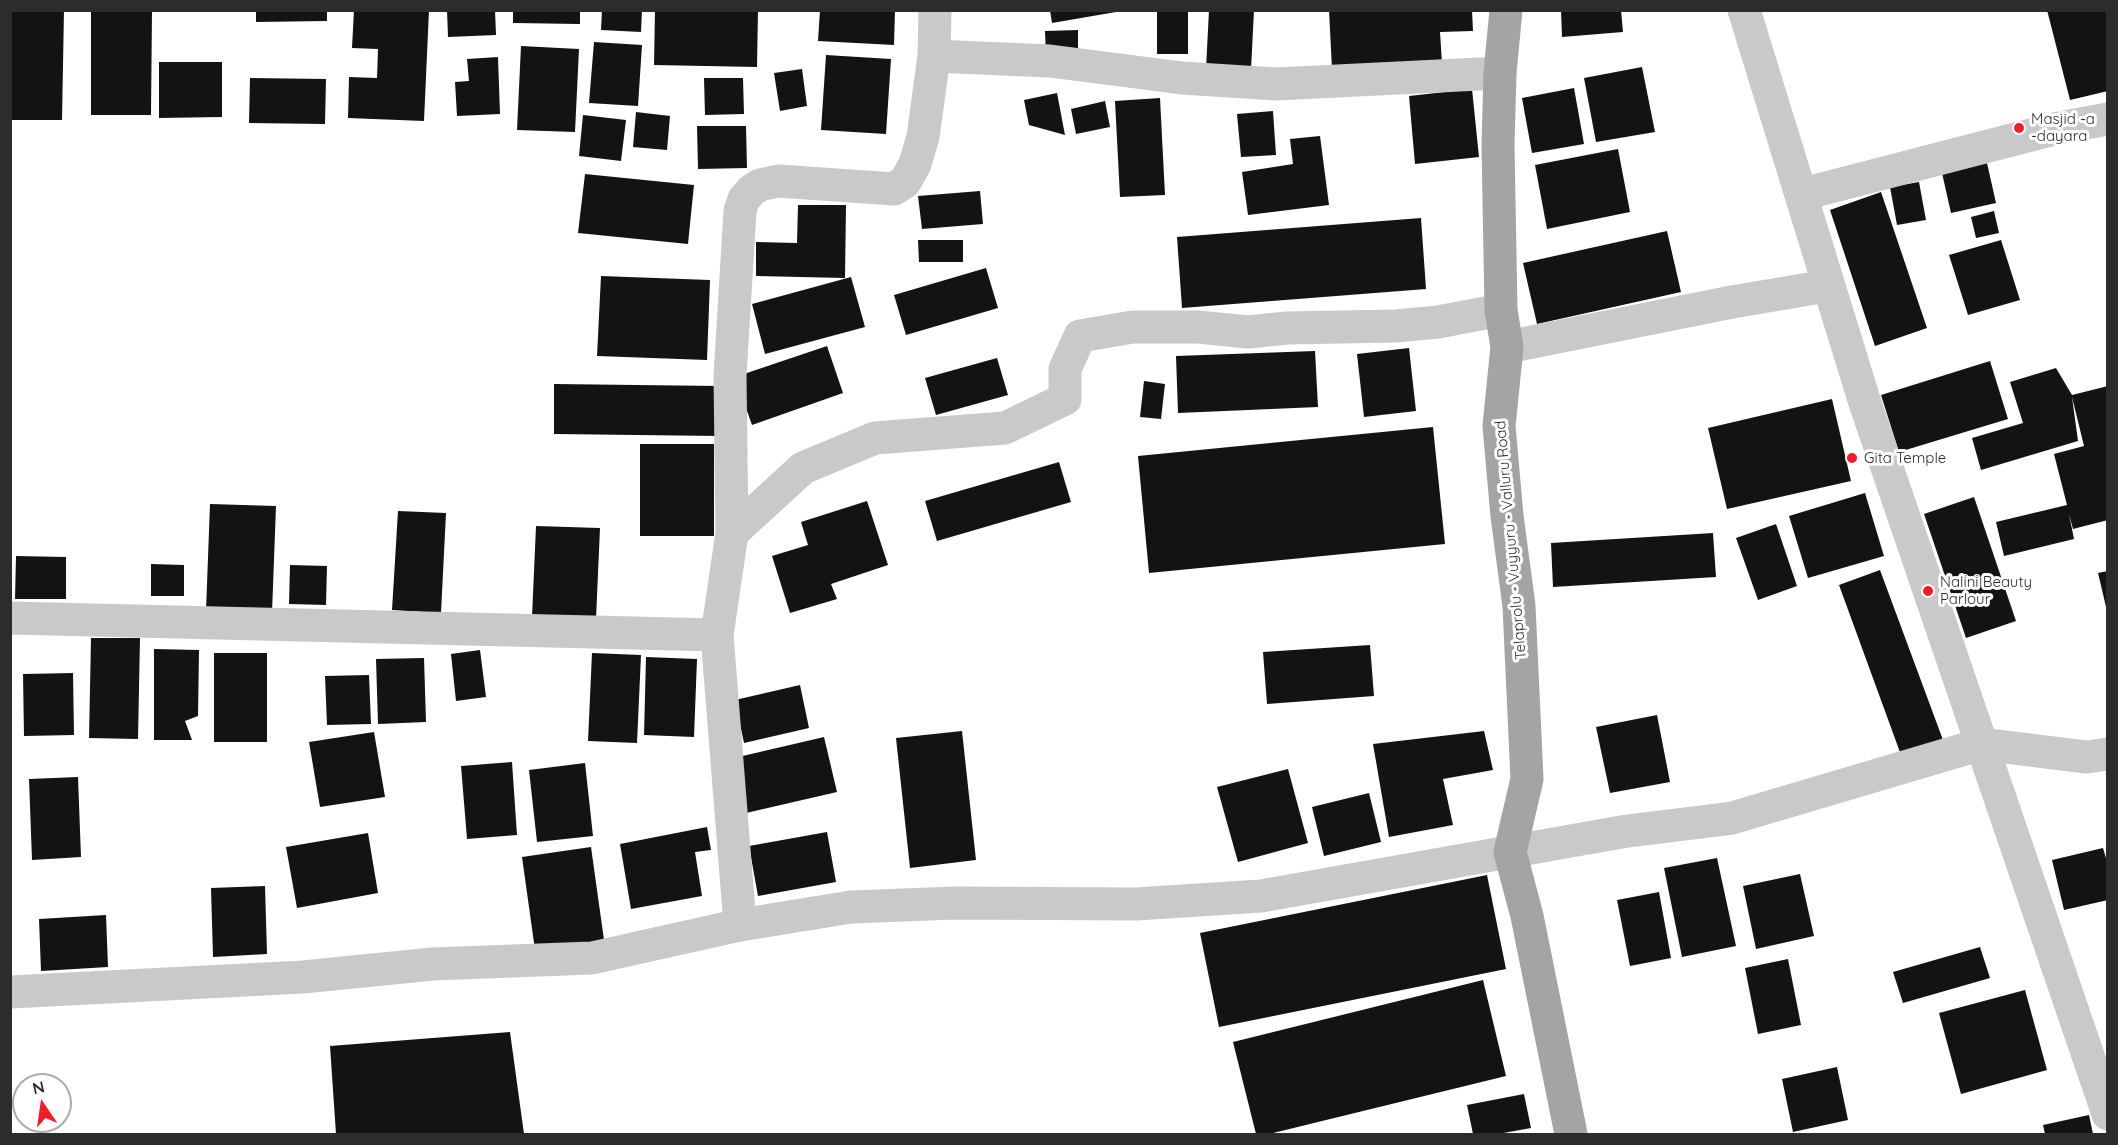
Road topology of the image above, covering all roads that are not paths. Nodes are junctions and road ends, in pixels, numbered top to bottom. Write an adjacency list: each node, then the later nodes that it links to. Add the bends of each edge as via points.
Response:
1 (935, 10): 4 (street)
2 (1506, 10): 5 (main road, Telaprolu - Vuyyuru - Valluru Road)
3 (1744, 10): 7 (street)
4 (934, 56): 5 (street, via 1050,61 1182,78 1276,84); 11 (street, via 922,137 905,182 894,189 778,181 760,185 744,200 740,211 730,376)
5 (1500, 74): 9 (main road, Telaprolu - Vuyyuru - Valluru Road)
6 (2108, 119): 7 (street)
7 (1803, 194): 8 (street)
8 (1827, 286): 10 (street); 14 (street)
9 (1501, 310): 10 (main road, Telaprolu - Vuyyuru - Valluru Road); 11 (street, via 1396,326 1248,332 1133,327 1080,336 1065,369 1065,399 1005,428 875,438 803,468)
10 (1507, 347): 16 (main road, Telaprolu - Vuyyuru - Valluru Road, via 1499,426 1519,606 1527,779)
11 (732, 533): 13 (street)
12 (10, 618): 13 (street)
13 (717, 635): 17 (street)
14 (1982, 744): 15 (street, via 2087,757); 16 (street, via 1732,818 1627,831); 19 (street)
15 (2108, 754)
16 (1510, 852): 17 (street, via 1262,896 1136,904 851,906); 20 (main road, Telaprolu - Vuyyuru - Valluru Road, via 1527,916)
17 (740, 925): 18 (street, via 592,958 433,964 303,977)
18 (10, 992)
19 (2108, 1114)
20 (1571, 1134)

